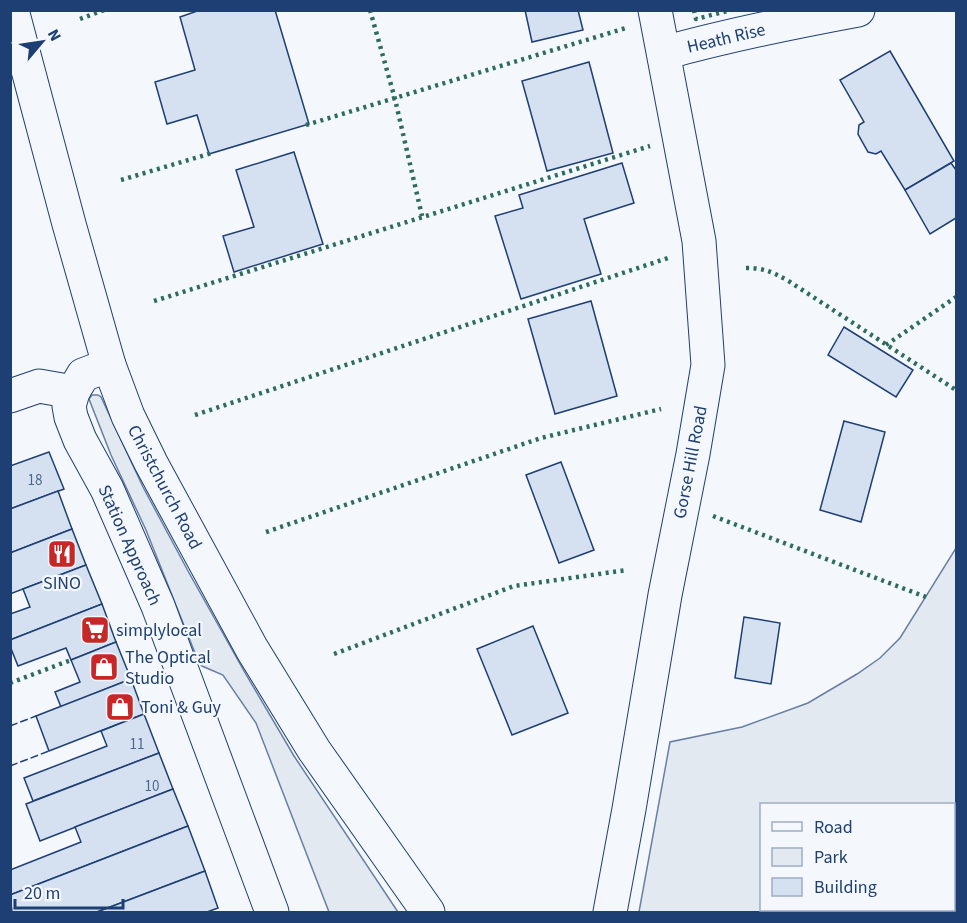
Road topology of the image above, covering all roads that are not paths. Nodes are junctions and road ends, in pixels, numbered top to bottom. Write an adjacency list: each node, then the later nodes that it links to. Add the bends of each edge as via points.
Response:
1 (12, 10): 5 (street, Christchurch Road)
2 (655, 10): 4 (street, Gorse Hill Road)
3 (858, 10): 4 (street, Heath Rise)
4 (664, 53): 10 (street, Gorse Hill Road, via 699,241 708,365)
5 (109, 365): 6 (street, via 83,375); 9 (street, Christchurch Road, via 151,463 252,649 314,750)
6 (73, 392): 7 (street, via 39,386); 8 (street, Station Approach, via 71,417 158,606)
7 (10, 396)
8 (272, 912)
9 (428, 912)
10 (610, 912)

